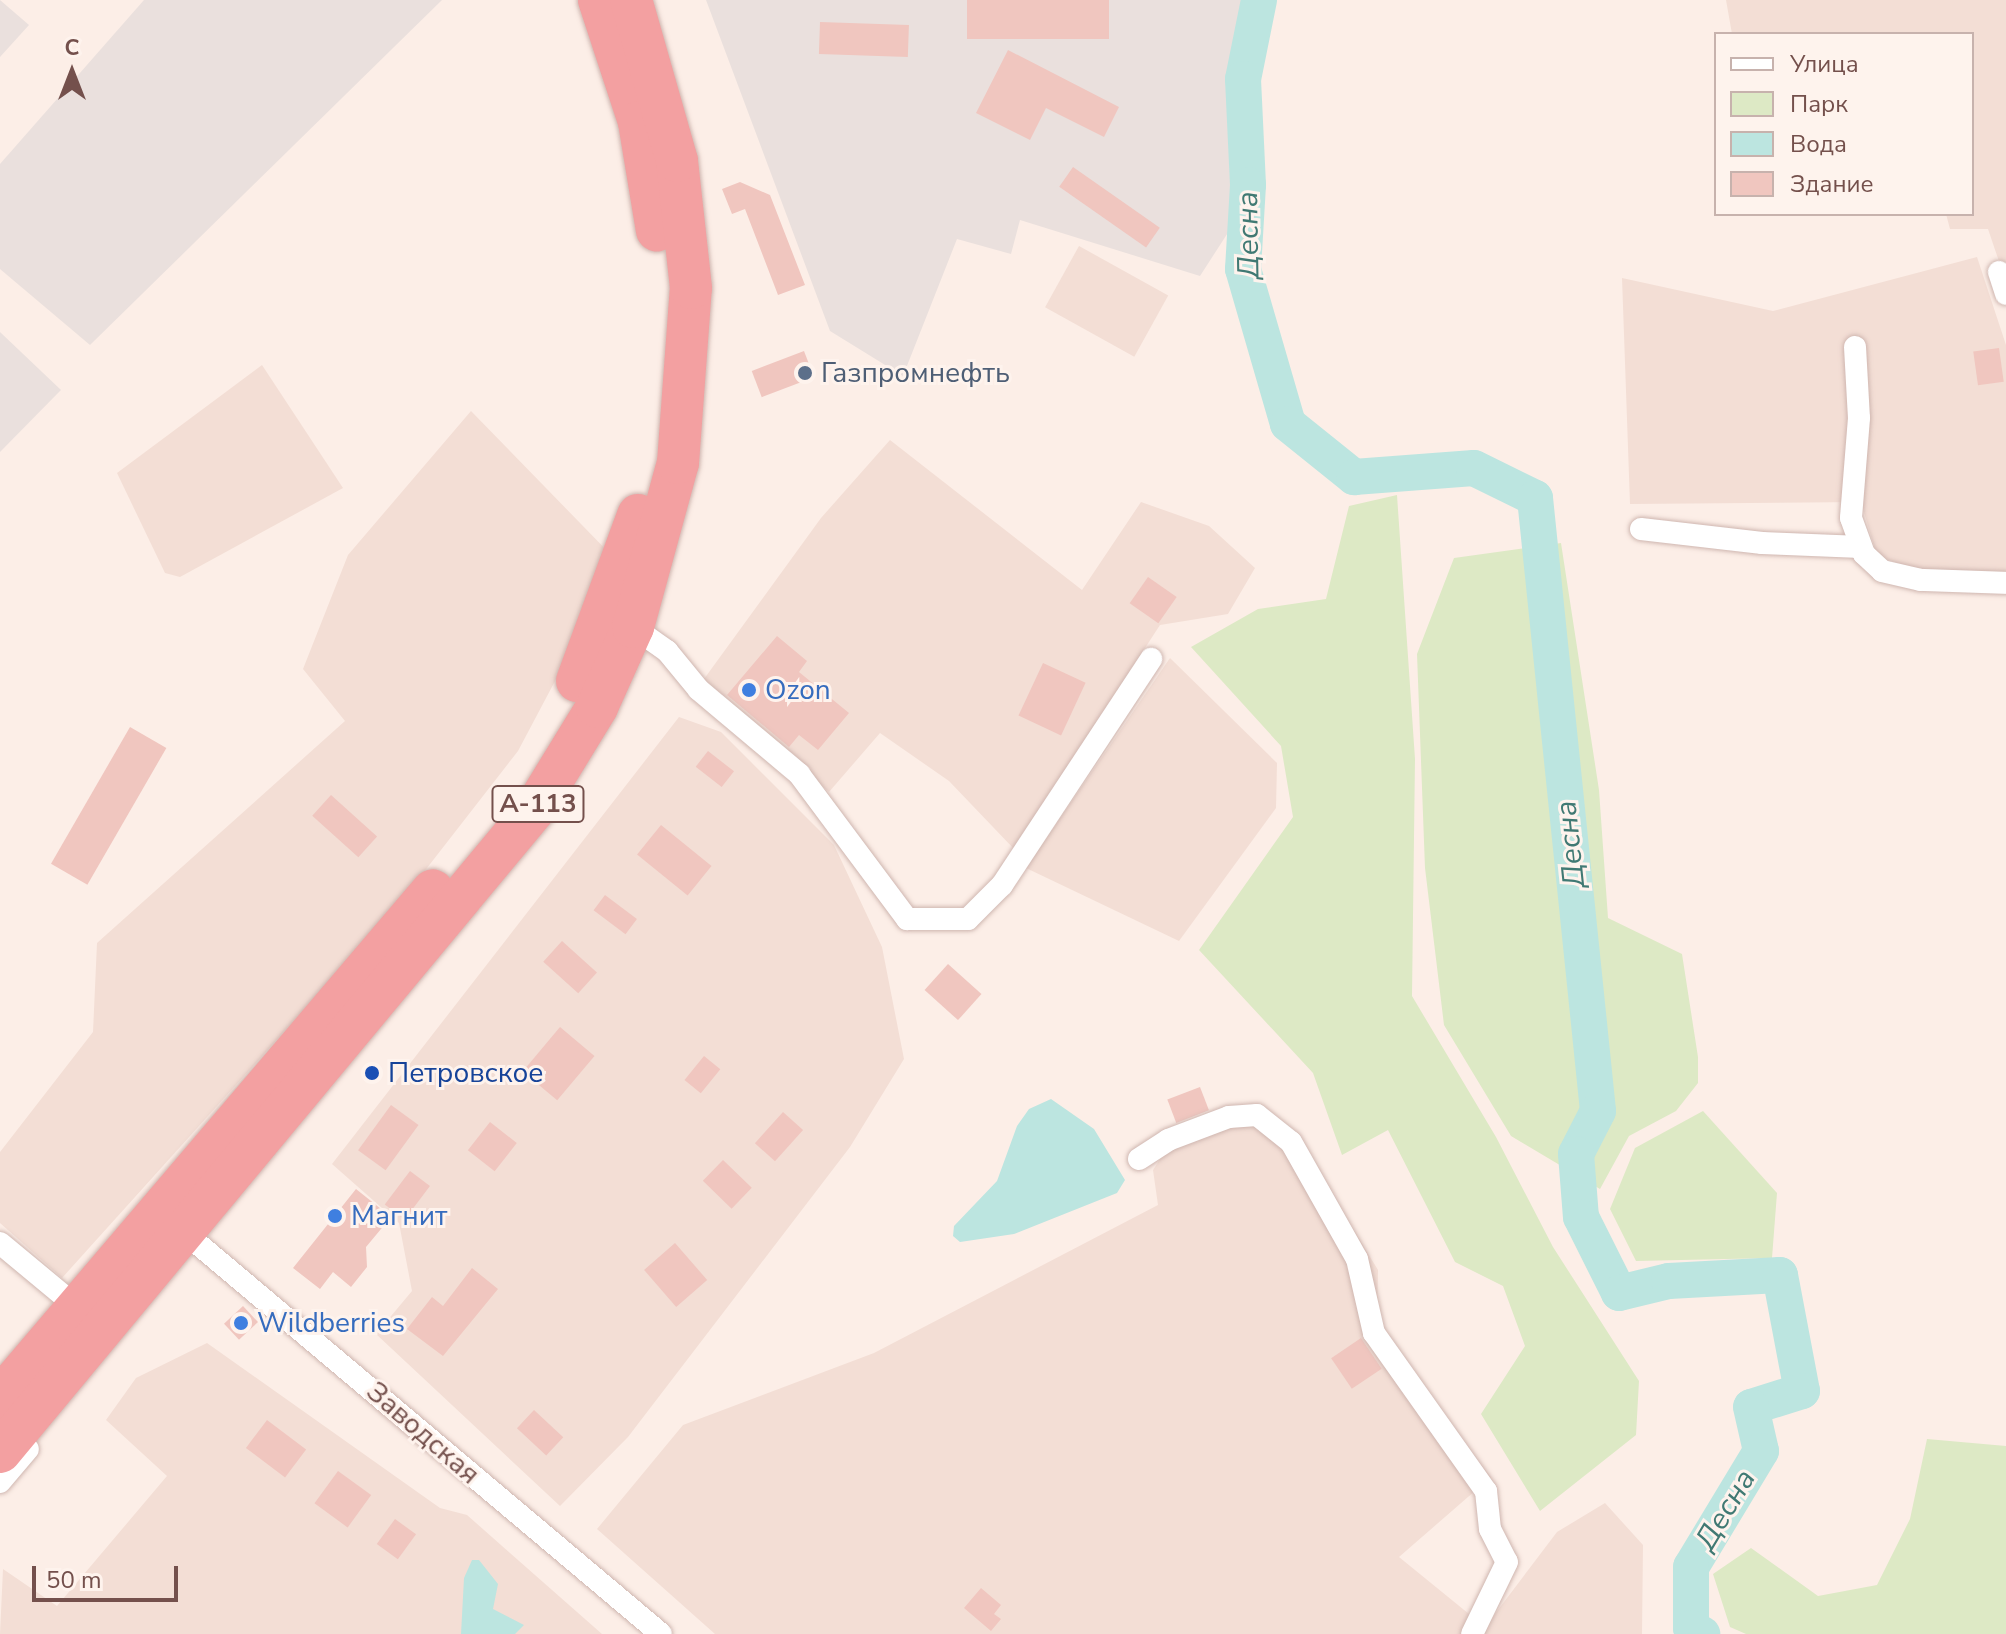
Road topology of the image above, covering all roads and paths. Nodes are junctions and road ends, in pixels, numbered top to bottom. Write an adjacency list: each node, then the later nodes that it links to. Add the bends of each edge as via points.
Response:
1 (599, 0): 14 (highway, А-113, via 639,122 654,200 663,297 651,457 639,514 597,635 571,694 517,784)
2 (631, 0): 9 (highway, А-113, via 677,161 691,288 678,463)
3 (1999, 272): 4 (street)
4 (2006, 294)
5 (1855, 347): 7 (street, via 1859,418 1851,518)
6 (1641, 529): 7 (street, via 1762,543)
7 (1861, 547): 8 (street, via 1882,571 1921,580)
8 (2006, 583)
9 (633, 627): 10 (street, via 667,651 699,690 799,774 907,919 968,919 1002,885); 12 (highway, А-113, via 597,707 534,810)
10 (1151, 659)
11 (1139, 1159): 20 (street, via 1168,1140 1229,1117 1257,1115 1291,1142 1357,1259 1374,1333 1486,1491 1490,1529 1507,1562)
12 (185, 1233): 15 (highway, А-113); 19 (street, Заводская)
13 (0, 1243): 14 (street)
14 (76, 1306): 16 (highway, А-113)
15 (64, 1377): 17 (highway, А-113); 18 (street, via 36,1439)
16 (0, 1398)
17 (0, 1452)
18 (0, 1482)
19 (661, 1634)
20 (1472, 1634)

